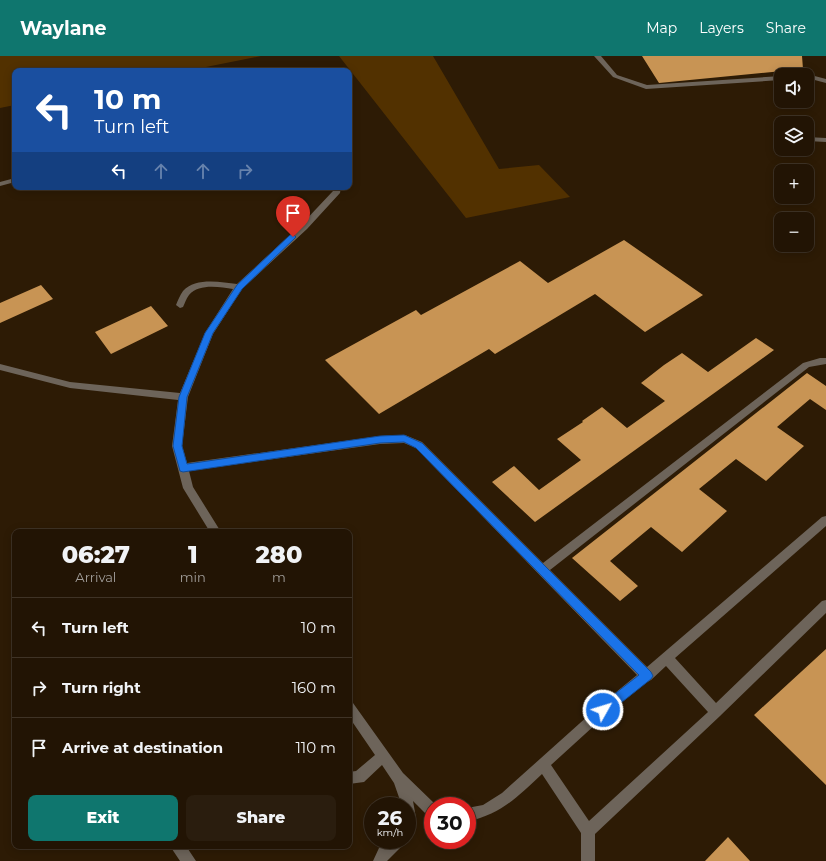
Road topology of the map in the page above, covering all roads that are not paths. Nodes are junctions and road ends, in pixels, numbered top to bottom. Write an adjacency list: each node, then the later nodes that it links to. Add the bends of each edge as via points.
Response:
1 (597, 56): 3 (street, via 615,76 646,87)
2 (814, 78): 4 (street)
3 (774, 79)
4 (826, 81)
5 (814, 139): 6 (street)
6 (826, 140)
7 (12, 181): 8 (street)
8 (0, 184)
9 (337, 190): 10 (street, via 304,227)
10 (239, 287): 11 (street, via 217,284 196,287 186,292); 14 (street, via 209,333)
11 (180, 305)
12 (826, 362): 18 (street, via 806,365)
13 (0, 367): 14 (street, via 70,385)
14 (183, 397): 15 (street, via 177,446)
15 (183, 468): 17 (street, via 188,488); 18 (street, via 380,440 404,439 419,445)
16 (826, 520): 20 (street)
17 (214, 529)
18 (542, 570): 21 (street)
19 (826, 605): 23 (street)
20 (667, 658): 21 (street); 23 (street)
21 (647, 676): 25 (street, via 603,710)
22 (352, 711): 24 (street)
23 (716, 712): 31 (street)
24 (382, 756): 26 (street, via 359,777); 27 (street)
25 (543, 764): 30 (street, via 507,798 485,811); 31 (street)
26 (352, 778)
27 (398, 778): 28 (street); 29 (street)
28 (405, 797)
29 (424, 802)
30 (476, 813)
31 (588, 831): 36 (street)
32 (179, 849): 34 (street)
33 (388, 849): 35 (street)
34 (189, 861)
35 (380, 861)
36 (588, 861)

